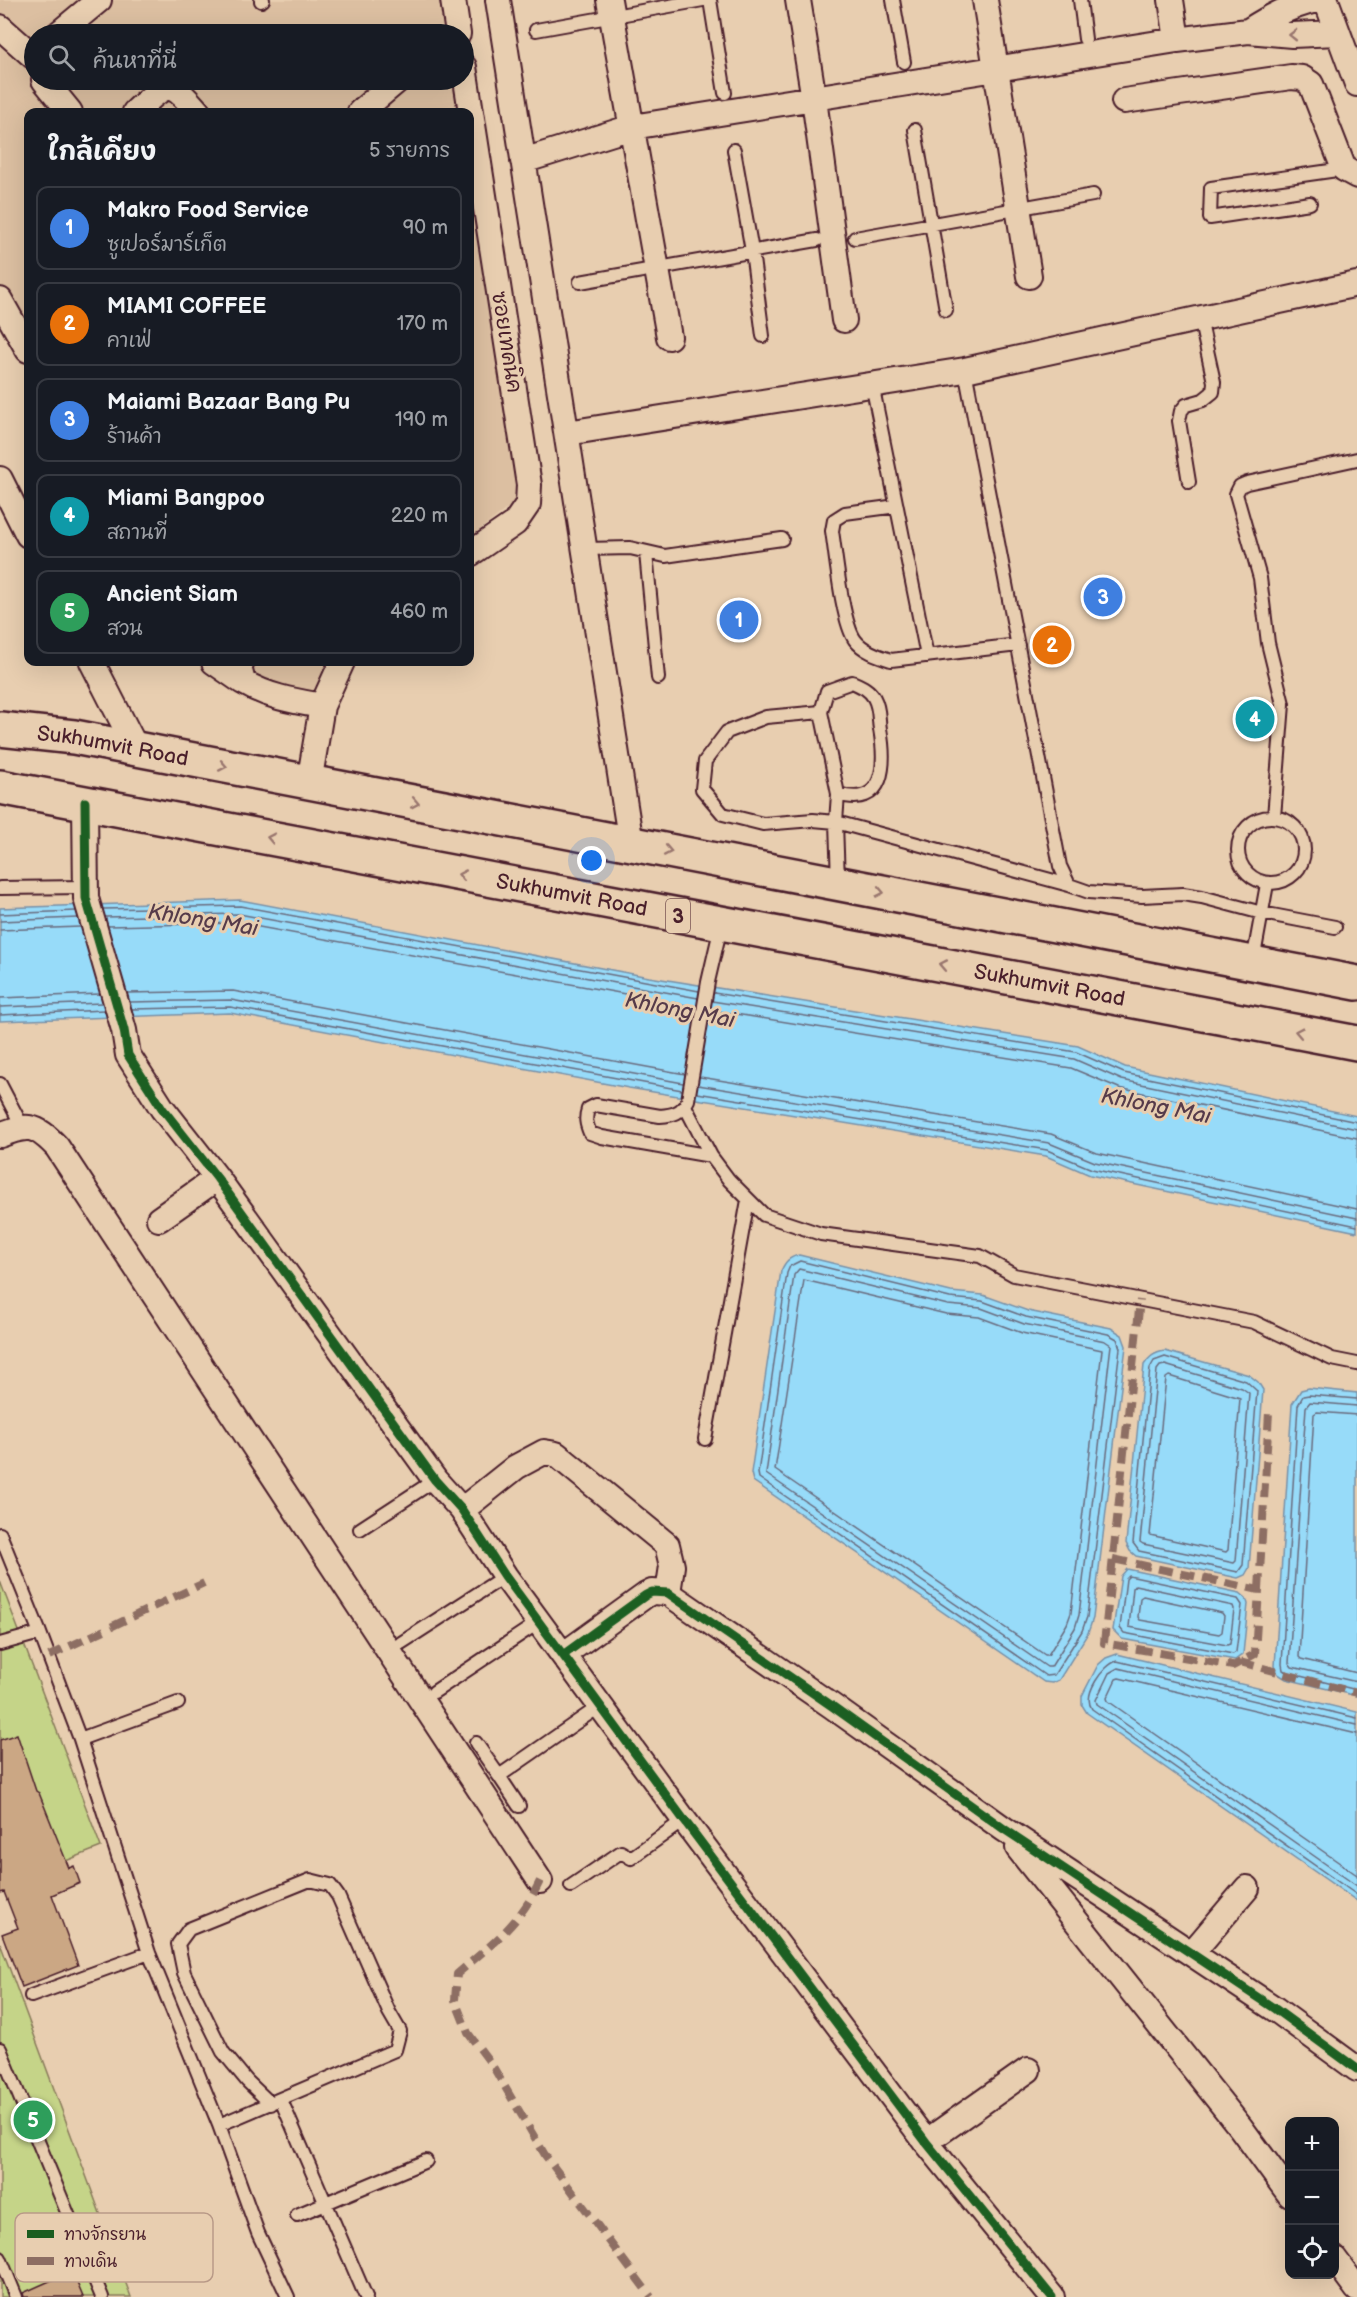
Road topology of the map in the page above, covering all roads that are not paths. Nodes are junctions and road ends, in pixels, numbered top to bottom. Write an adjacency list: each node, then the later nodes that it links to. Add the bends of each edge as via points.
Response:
1 (99, 0): 14 (street)
2 (453, 0): 15 (street)
3 (498, 0): 43 (street)
4 (703, 0): 13 (lane)
5 (710, 0): 31 (lane)
6 (798, 0): 32 (street)
7 (893, 0): 23 (lane)
8 (985, 0): 24 (street)
9 (1080, 0): 20 (lane)
10 (1171, 0): 21 (street)
11 (1316, 0): 18 (street, via 1294,5)
12 (1326, 0): 19 (street)
13 (610, 9): 17 (lane); 39 (street)
14 (70, 24)
15 (454, 24)
16 (0, 27): 22 (street)
17 (536, 30)
18 (1248, 31): 19 (street, one-way to 18, via 1292,35); 21 (street)
19 (1338, 33): 25 (street)
20 (1085, 39)
21 (1178, 40): 24 (street)
22 (24, 48)
23 (904, 62)
24 (996, 70): 32 (street); 47 (street)
25 (1357, 84)
26 (52, 90): 34 (street)
27 (159, 90): 35 (street)
28 (176, 90): 36 (street)
29 (386, 90): 37 (street)
30 (468, 90): 38 (street, ซอยเทคนิค)
31 (725, 93)
32 (814, 99): 39 (street); 59 (street)
33 (1124, 101): 44 (street, via 1302,78 1311,84 1333,143)
34 (67, 108)
35 (139, 108)
36 (194, 108)
37 (365, 108)
38 (470, 108)
39 (632, 127): 43 (street); 52 (street)
40 (915, 130): 48 (lane)
41 (474, 131): 73 (street, ซอยเทคนิค, via 529,485 528,504 515,523)
42 (734, 150): 51 (lane)
43 (523, 161): 65 (street)
44 (1353, 165): 46 (lane, via 1211,188 1210,218)
45 (1093, 195): 47 (lane)
46 (1310, 203)
47 (1019, 209): 48 (lane); 53 (street)
48 (930, 223): 49 (lane); 57 (lane)
49 (855, 238)
50 (817, 240): 51 (lane)
51 (752, 251): 52 (lane); 60 (lane)
52 (656, 267): 54 (lane); 61 (street)
53 (1029, 276)
54 (580, 282)
55 (1357, 284): 58 (street)
56 (0, 300): 62 (street)
57 (946, 310)
58 (1200, 318): 63 (street); 68 (lane, via 1214,382 1213,392 1181,411 1179,422)
59 (844, 320)
60 (763, 336)
61 (669, 337)
62 (24, 343)
63 (966, 370): 64 (street); 75 (lane)
64 (872, 384): 65 (street); 69 (lane)
65 (567, 433): 72 (street)
66 (1357, 459): 90 (lane, via 1247,483 1236,494 1260,578 1268,643 1283,704)
67 (0, 478): 70 (street)
68 (1189, 482)
69 (897, 506): 76 (lane); 76 (lane, via 845,513 834,520 832,531 847,628 856,642 891,660)
70 (24, 527)
71 (782, 539): 74 (lane, via 665,556)
72 (586, 549): 74 (lane, via 630,548); 92 (street)
73 (474, 551)
74 (646, 553): 81 (lane)
75 (1018, 645): 76 (lane); 95 (lane, via 1060,866)
76 (927, 656)
77 (94, 666): 85 (street)
78 (225, 666): 80 (street)
79 (340, 666): 82 (street)
80 (242, 672): 82 (street, via 258,691)
81 (658, 678)
82 (322, 706): 86 (street)
83 (821, 712): 88 (lane); 88 (lane, via 827,691 852,682 873,696 879,710 882,774 866,796 853,799); 91 (lane, via 766,717 727,732 705,761 702,789 723,814 763,824)
84 (0, 729): 85 (highway, Sukhumvit Road, via 74,737)
85 (137, 750): 86 (highway, Sukhumvit Road, one-way to 86)
86 (309, 783): 92 (highway, Sukhumvit Road, one-way to 92)
87 (0, 787): 89 (highway, Sukhumvit Road / 3)
88 (838, 794): 91 (lane)
89 (85, 802): 97 (street); 99 (highway, Sukhumvit Road / 3, one-way to 89)
90 (1274, 817): 94 (lane, via 1290,823 1301,836 1304,853 1298,870 1284,881); 94 (lane, via 1257,820 1243,831 1237,847 1240,865 1251,878)
91 (837, 822): 93 (lane); 95 (lane)
92 (631, 844): 93 (highway, Sukhumvit Road, one-way to 93)
93 (838, 884): 101 (highway, Sukhumvit Road, one-way to 101)
94 (1267, 884): 98 (lane)
95 (1069, 885): 98 (lane, via 1089,892 1183,894)
96 (0, 888): 97 (lane)
97 (86, 892): 109 (street, via 128,1055 162,1108)
98 (1262, 913): 100 (lane); 101 (lane)
99 (722, 925): 103 (highway, Sukhumvit Road / 3, one-way to 99); 105 (lane)
100 (1335, 927)
101 (1252, 962): 102 (highway, Sukhumvit Road)
102 (1357, 983)
103 (1357, 1042)
104 (0, 1084): 106 (lane)
105 (686, 1103): 108 (lane); 108 (lane, via 671,1116 596,1105 588,1109 586,1124 590,1133 602,1137)
106 (22, 1126): 107 (street); 134 (street, via 43,1132 57,1147)
107 (0, 1135)
108 (711, 1155): 110 (lane)
109 (217, 1178): 111 (street); 114 (street)
110 (748, 1200): 112 (lane, via 764,1215 821,1234 980,1256 1014,1275 1254,1322 1332,1359); 113 (lane)
111 (159, 1219)
112 (1357, 1364)
113 (705, 1439)
114 (435, 1480): 115 (street); 116 (lane)
115 (462, 1510): 118 (street); 119 (street, via 516,1467 544,1452 556,1454 667,1545 672,1566)
116 (360, 1529)
117 (0, 1534): 121 (lane)
118 (505, 1576): 120 (street); 122 (lane)
119 (668, 1593): 124 (street, via 646,1595); 133 (street)
120 (538, 1622): 124 (street); 125 (lane)
121 (40, 1633): 123 (lane); 128 (lane)
122 (401, 1643)
123 (0, 1644)
124 (563, 1655): 127 (street)
125 (434, 1692)
126 (178, 1703): 128 (lane)
127 (600, 1706): 130 (lane); 132 (street)
128 (80, 1739): 137 (lane)
129 (476, 1743): 130 (lane)
130 (499, 1776): 131 (lane)
131 (519, 1806)
132 (684, 1820): 135 (lane, via 631,1858 621,1852); 145 (street)
133 (1004, 1829): 138 (street); 147 (street)
134 (540, 1881)
135 (571, 1886)
136 (1247, 1888): 138 (street)
137 (149, 1953): 139 (lane); 144 (lane)
138 (1192, 1953): 141 (street)
139 (31, 1996)
140 (0, 2049): 149 (lane)
141 (1357, 2069)
142 (1028, 2070): 145 (street)
143 (276, 2102): 143 (lane, via 395,2050 400,2031 338,1896 330,1886 310,1880 189,1929 178,1944 184,1973 223,2052 247,2081); 144 (lane); 148 (lane)
144 (219, 2125): 157 (lane, via 258,2233)
145 (926, 2142): 159 (street)
146 (426, 2161): 148 (lane)
147 (1285, 2188)
148 (326, 2202): 150 (lane); 158 (lane)
149 (67, 2213)
150 (297, 2215)
151 (0, 2258): 155 (lane)
152 (1339, 2264): 154 (street)
153 (96, 2282): 156 (lane)
154 (1357, 2289)
155 (16, 2297)
156 (102, 2297)
157 (288, 2297)
158 (366, 2297)
159 (1052, 2297)

